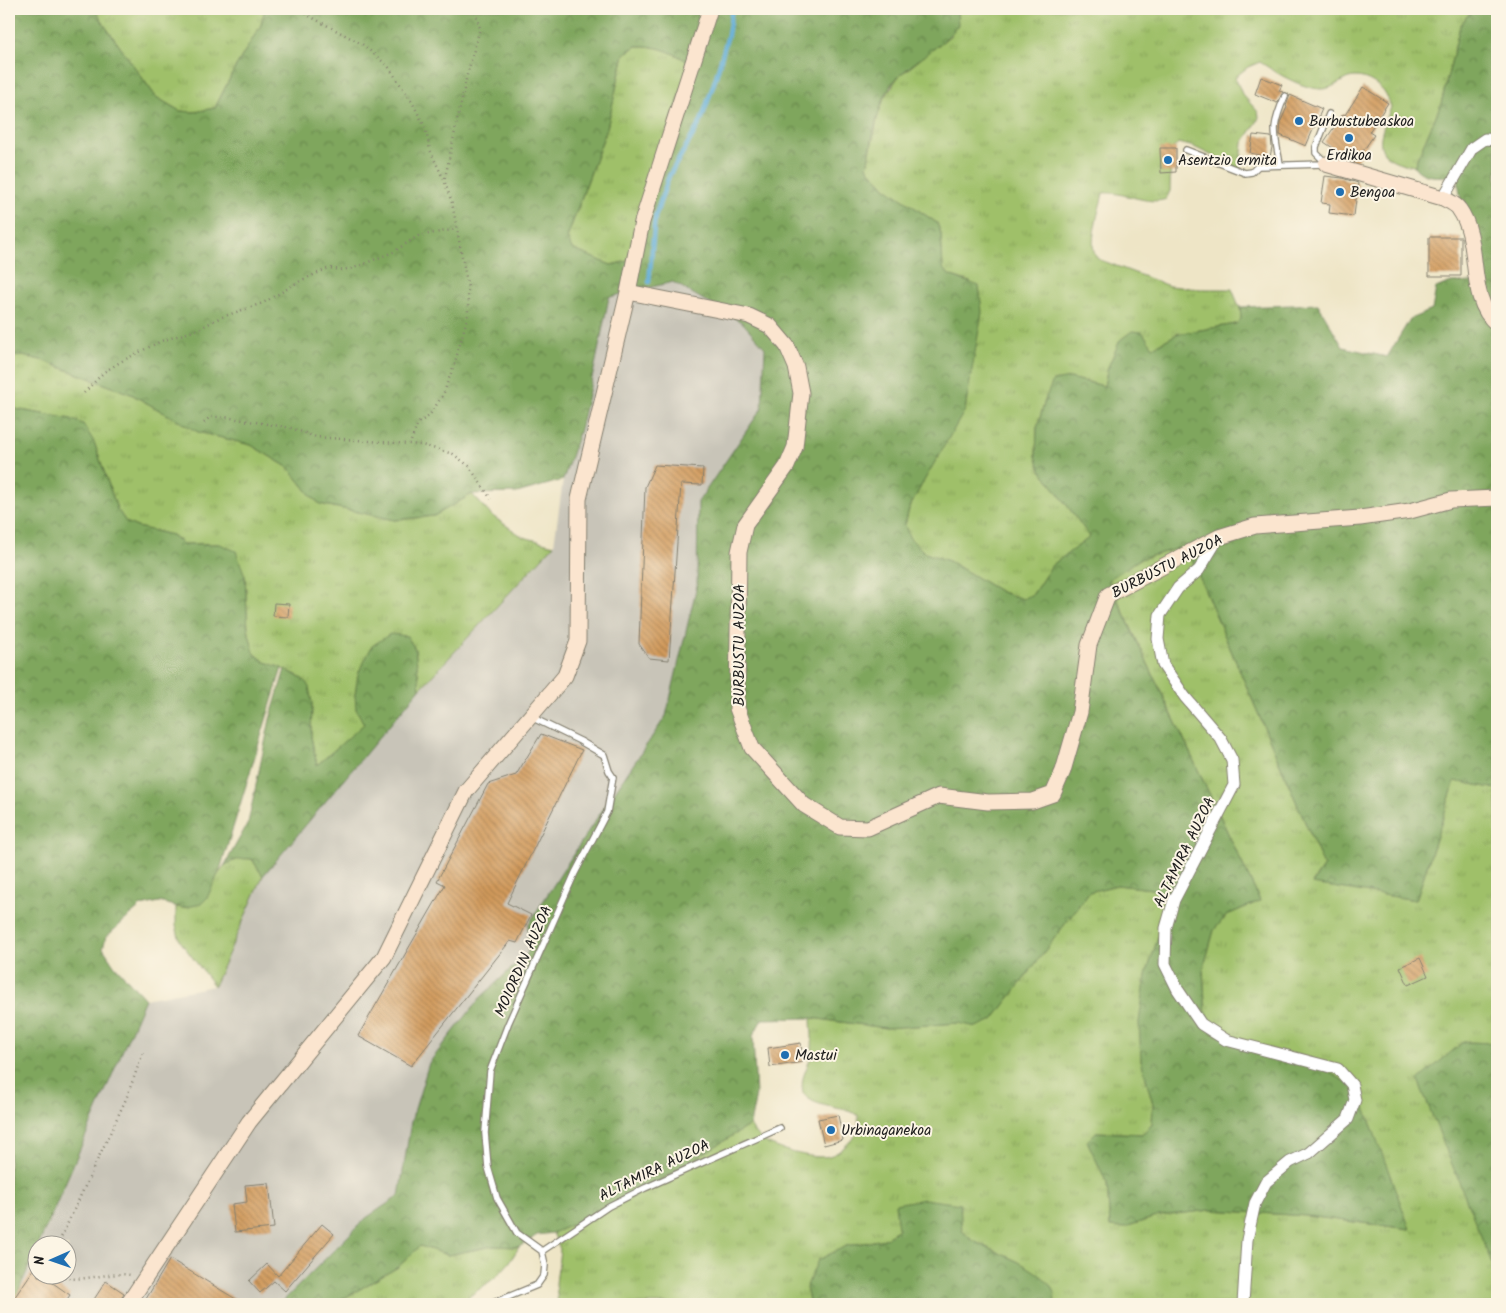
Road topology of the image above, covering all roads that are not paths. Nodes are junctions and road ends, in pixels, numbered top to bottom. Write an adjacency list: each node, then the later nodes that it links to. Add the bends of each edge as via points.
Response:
1 (710, 9): 9 (street, via 642,222)
2 (1285, 96): 6 (lane, via 1274,124)
3 (1329, 114): 7 (lane, via 1316,147 1316,153)
4 (1497, 140): 8 (street, via 1485,139 1472,148)
5 (1186, 150): 6 (lane, via 1245,173 1258,166)
6 (1280, 164): 7 (lane)
7 (1326, 164): 8 (street)
8 (1443, 198): 10 (street, via 1458,207 1470,231 1480,301)
9 (628, 292): 12 (street, BURBUSTU AUZOA, via 749,316 770,326 787,346 796,366 801,393 795,447 787,466 745,525 739,552 737,708 752,748 804,805 840,827 868,828 939,796 988,802 1033,800 1053,794 1063,772 1080,712 1089,645 1108,595); 13 (street, via 579,504 578,640 565,676)
10 (1497, 324)
11 (1497, 498): 12 (street, BURBUSTU AUZOA, via 1451,500 1410,511 1360,518 1255,526)
12 (1219, 537): 18 (street, ALTAMIRA AUZOA, via 1199,570 1178,588 1160,615 1158,639 1163,664 1221,739 1232,760 1234,785 1174,900 1166,928 1165,964 1201,1024 1226,1040 1338,1069 1352,1085 1356,1100 1348,1119 1310,1153 1290,1162 1266,1182 1255,1203 1247,1240)
13 (530, 716): 15 (lane, MOIORDIN AUZOA, via 604,755 613,777 607,812 575,873 490,1071 484,1133 488,1167 497,1198 517,1233); 16 (street, via 466,791 384,957 249,1122)
14 (780, 1128): 15 (lane, ALTAMIRA AUZOA, via 610,1206)
15 (542, 1251): 17 (lane, via 544,1275 537,1285)
16 (128, 1304)
17 (491, 1304)
18 (1244, 1304)

